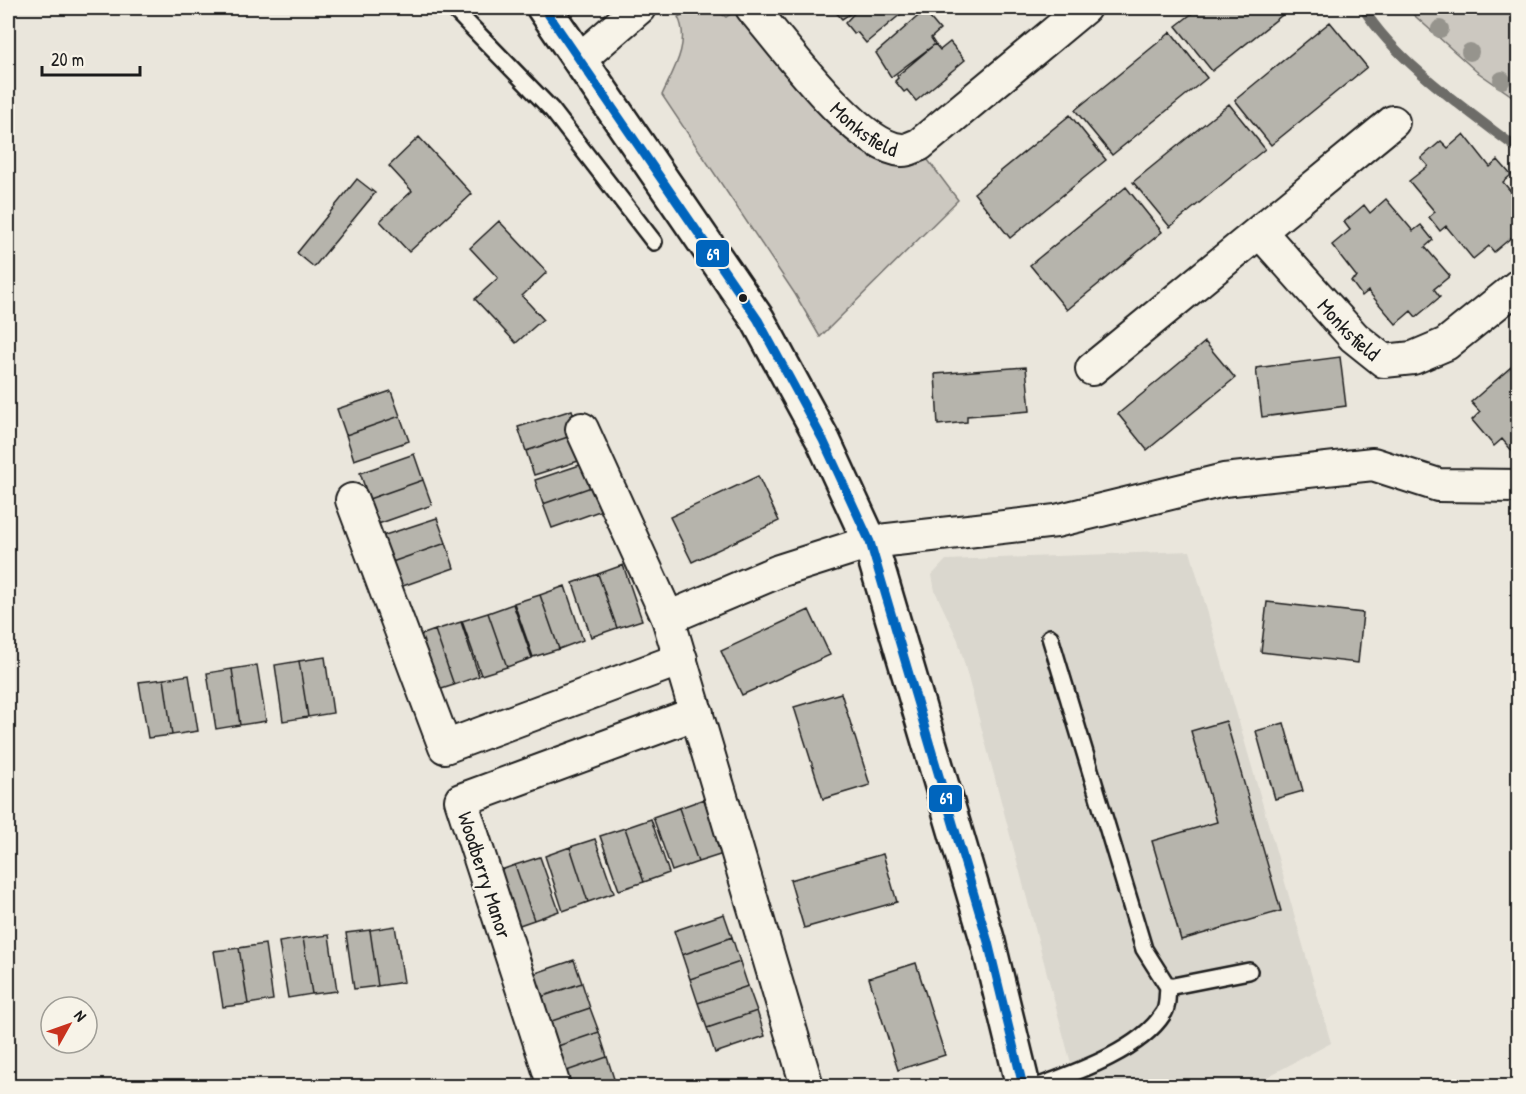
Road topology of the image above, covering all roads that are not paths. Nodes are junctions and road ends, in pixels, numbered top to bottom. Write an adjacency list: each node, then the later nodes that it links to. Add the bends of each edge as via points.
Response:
1 (453, 8): 9 (lane, via 552,110)
2 (544, 8): 6 (main road)
3 (639, 8): 6 (street)
4 (752, 8): 5 (street, Monksfield, via 855,127 880,144 903,151 919,144)
5 (1084, 8)
6 (579, 60): 15 (main road, via 758,320 824,440)
7 (1393, 122): 8 (street)
8 (1260, 232): 10 (street, Monksfield, via 1354,337 1384,361 1413,358 1446,344); 11 (street)
9 (654, 242)
10 (1518, 286)
11 (1092, 369)
12 (582, 429): 16 (street)
13 (1518, 486): 15 (street, via 1438,485 1373,464 1224,480 1056,520)
14 (352, 500): 18 (street, via 445,747)
15 (870, 542): 16 (street, via 779,571); 24 (main road, via 988,942)
16 (668, 618): 18 (street)
17 (1050, 638): 21 (lane, via 1144,949)
18 (681, 659): 19 (street)
19 (697, 713): 22 (street, Woodberry Manor, via 460,800); 23 (street)
20 (1249, 970): 21 (lane)
21 (1168, 987): 25 (lane, via 1165,1012 1149,1031 1103,1059)
22 (554, 1086)
23 (807, 1086)
24 (1023, 1086)
25 (1039, 1086)

